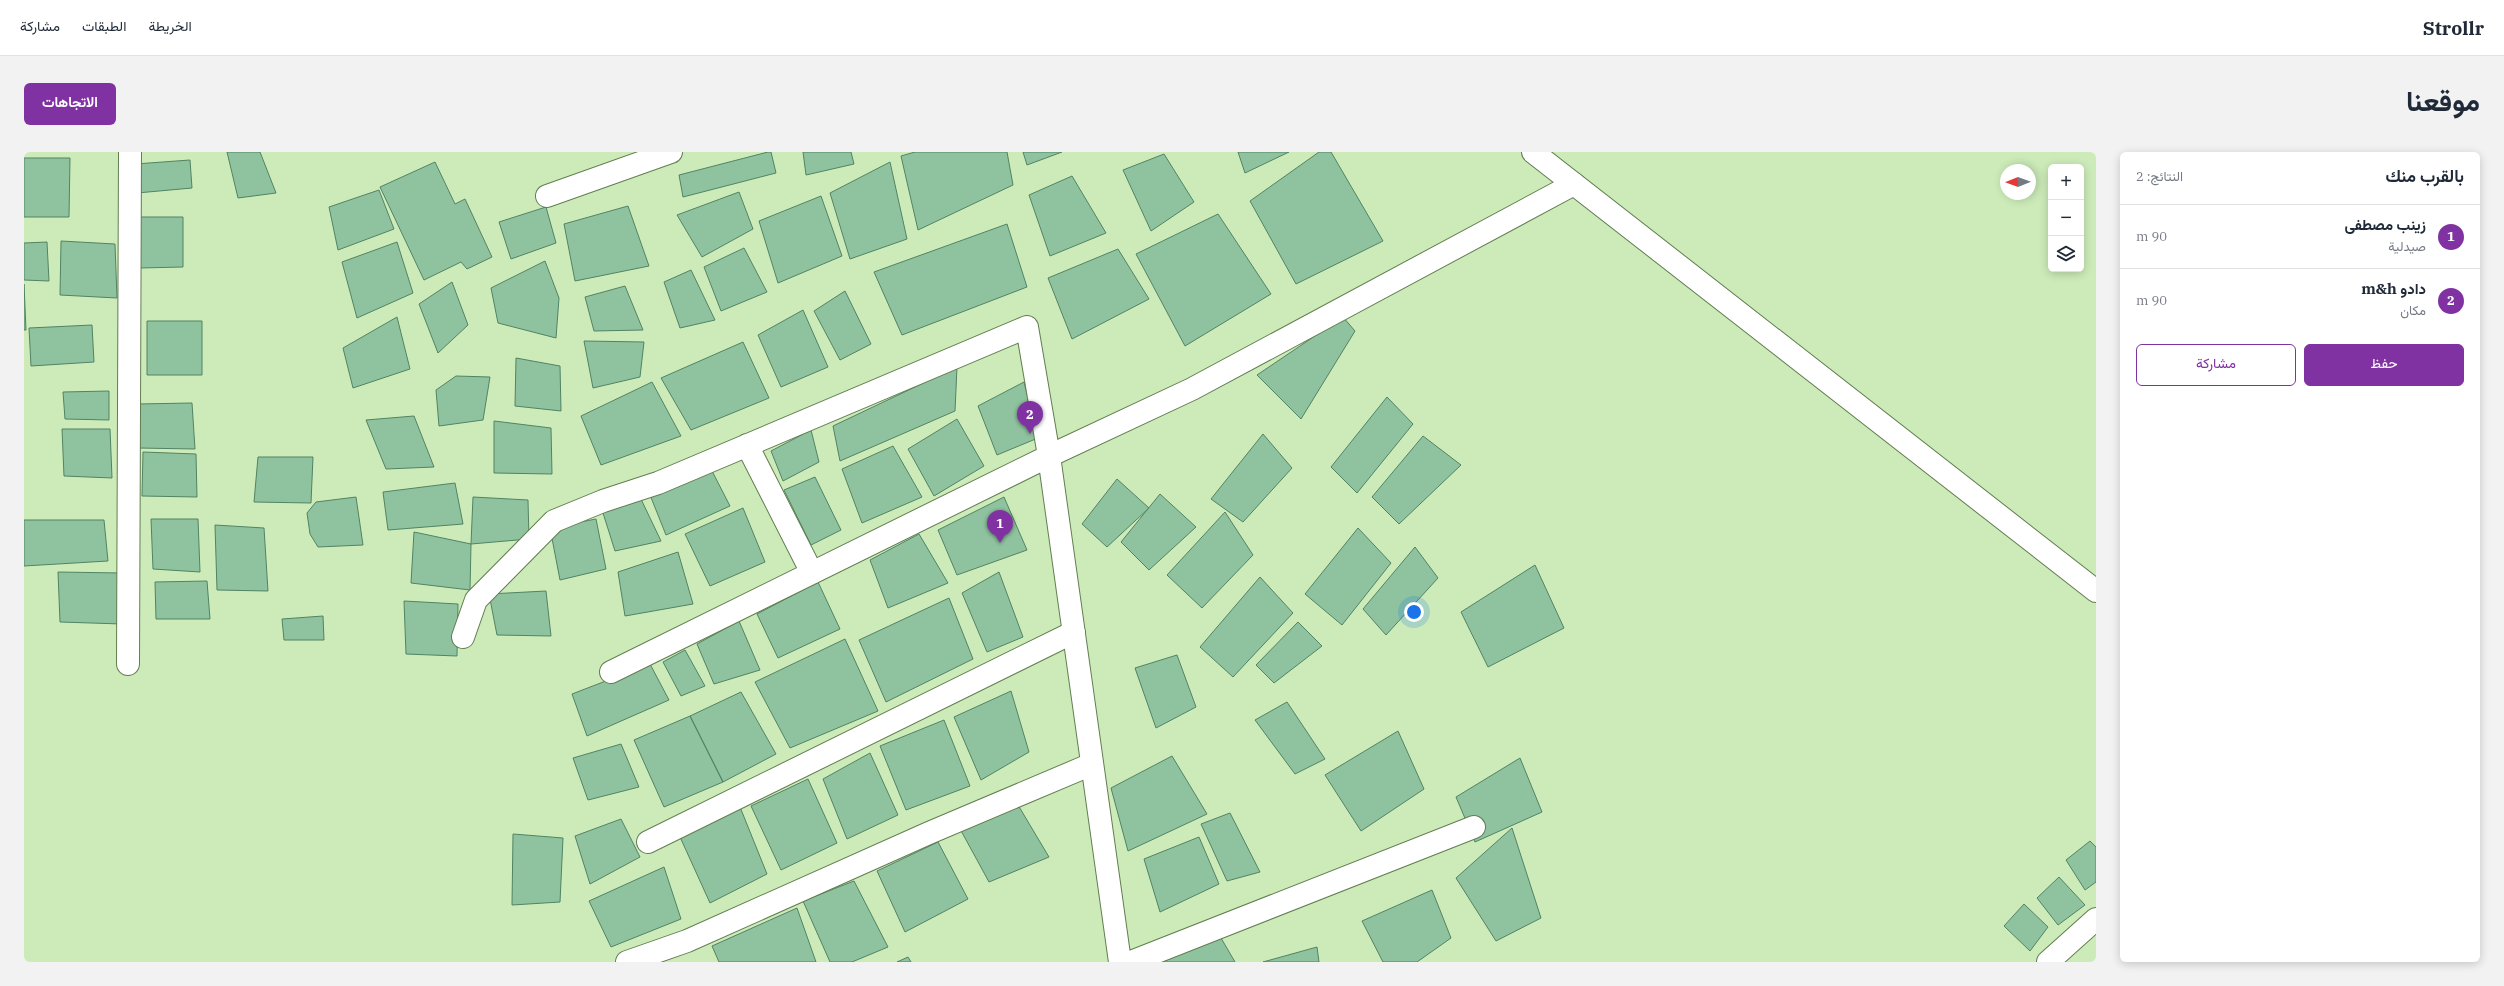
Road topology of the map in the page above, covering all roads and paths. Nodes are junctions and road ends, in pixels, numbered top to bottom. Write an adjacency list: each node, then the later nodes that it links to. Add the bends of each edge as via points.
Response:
1 (130, 152): 12 (street)
2 (671, 152): 5 (street)
3 (1533, 152): 4 (street)
4 (1574, 184): 7 (street, via 1192,389); 9 (street)
5 (547, 196)
6 (747, 445): 7 (street, via 1027,328); 8 (street); 11 (street, via 658,483 602,501 554,521 476,600)
7 (1049, 456): 8 (street); 10 (street)
8 (812, 573): 13 (street)
9 (2094, 587)
10 (1074, 632): 14 (street); 16 (street)
11 (463, 637)
12 (128, 664)
13 (611, 672)
14 (1092, 764): 18 (street, via 687,941); 19 (street)
15 (1474, 827): 20 (street)
16 (648, 842)
17 (2096, 919): 21 (street)
18 (627, 962)
19 (1120, 962)
20 (1131, 962)
21 (2048, 962)

